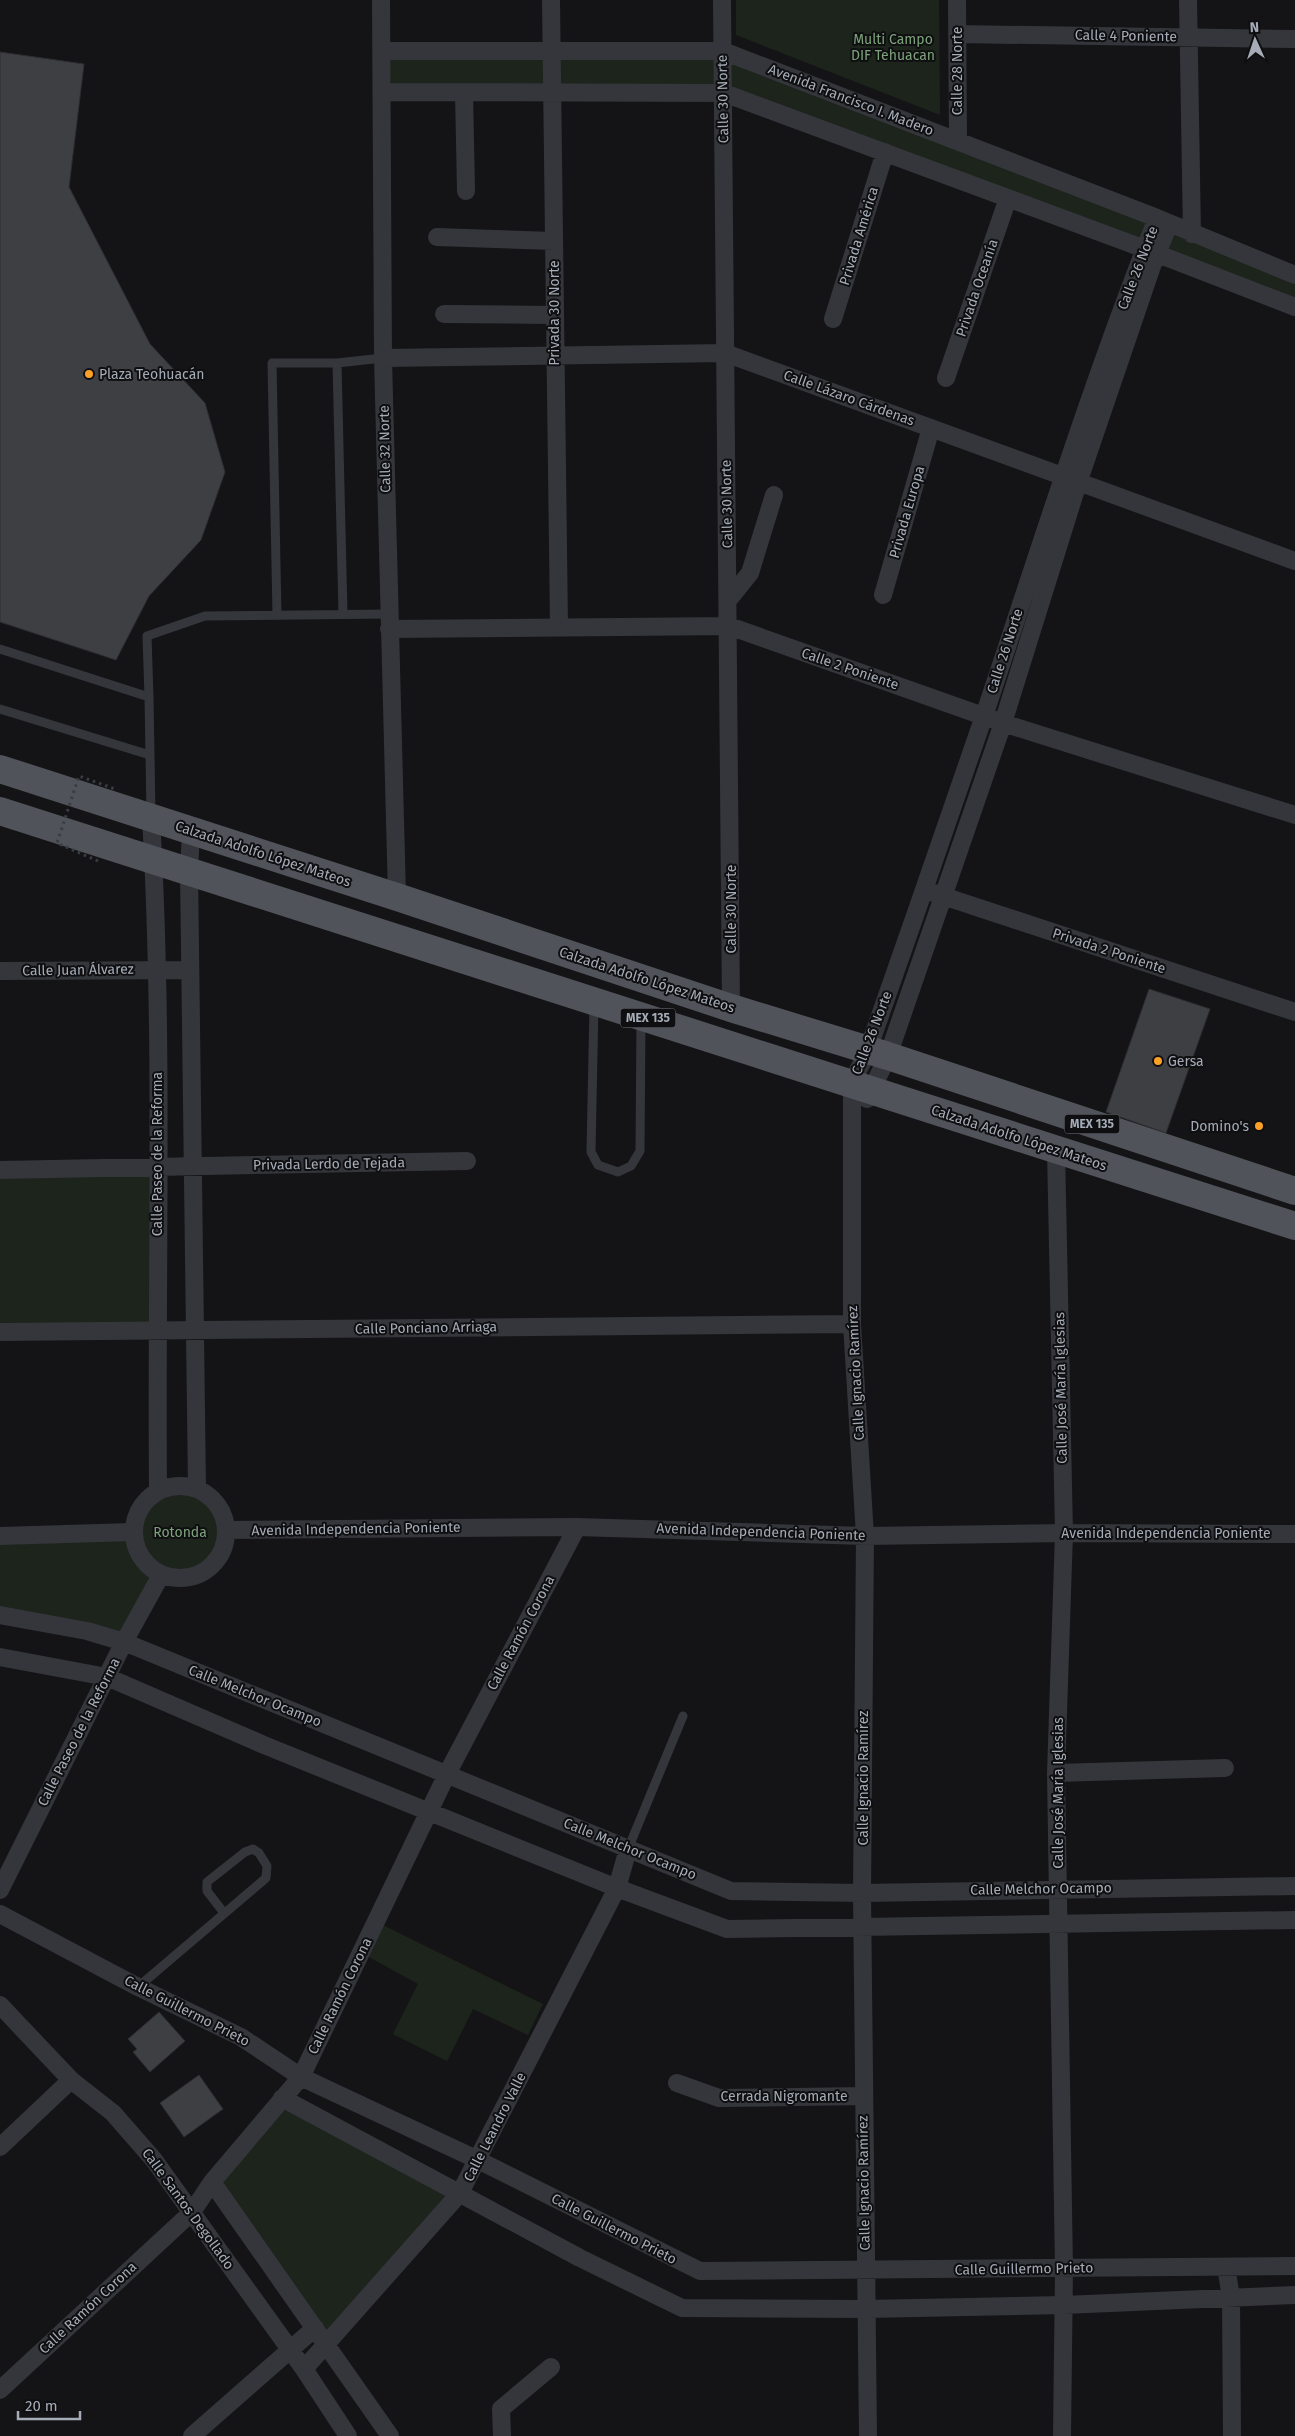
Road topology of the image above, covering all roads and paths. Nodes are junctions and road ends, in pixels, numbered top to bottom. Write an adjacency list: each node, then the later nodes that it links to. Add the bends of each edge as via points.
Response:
1 (381, 0): 9 (street, Calle 32 Norte)
2 (551, 0): 11 (street, Privada 30 Norte)
3 (722, 0): 10 (street, Calle 30 Norte)
4 (957, 0): 6 (street, Calle 28 Norte)
5 (1188, 0): 7 (street)
6 (957, 34): 7 (street, Calle 4 Poniente); 16 (street, Calle 28 Norte)
7 (1188, 37): 8 (street, Calle 4 Poniente); 21 (street)
8 (1295, 39)
9 (383, 51): 11 (street, Avenida Francisco I. Madero); 12 (street, Calle 32 Norte)
10 (723, 51): 11 (street, Avenida Francisco I. Madero); 15 (street, Calle 30 Norte); 16 (street, Avenida Francisco I. Madero)
11 (552, 52): 14 (street, Privada 30 Norte)
12 (383, 92): 13 (street); 32 (street, Calle 32 Norte)
13 (464, 92): 14 (street); 18 (street)
14 (554, 92): 15 (street); 23 (street, Privada 30 Norte)
15 (724, 93): 17 (street); 30 (street, Calle 30 Norte)
16 (958, 141): 20 (street, Avenida Francisco I. Madero)
17 (884, 152): 19 (street); 29 (street, Privada América)
18 (466, 191)
19 (1008, 198): 24 (street); 34 (street, Privada Oceanía)
20 (1163, 221): 21 (street, Avenida Francisco I. Madero); 24 (street, Calle 26 Norte)
21 (1192, 234): 25 (street, Avenida Francisco I. Madero)
22 (437, 237): 23 (street)
23 (554, 241): 28 (street, Privada 30 Norte)
24 (1150, 251): 26 (street); 36 (street, Calle 26 Norte)
25 (1295, 275)
26 (1295, 307)
27 (444, 314): 28 (street)
28 (554, 315): 31 (street, Privada 30 Norte)
29 (833, 320)
30 (725, 353): 31 (street, Calle Lázaro Cárdenas); 35 (street, Calle Lázaro Cárdenas); 40 (street, Calle 30 Norte)
31 (554, 355): 32 (street, Calle Lázaro Cárdenas); 45 (street, Privada 30 Norte)
32 (383, 358): 33 (lane); 43 (street, Calle 32 Norte)
33 (337, 363): 41 (lane); 42 (lane, via 272,363)
34 (946, 378)
35 (931, 428): 36 (street, Calle Lázaro Cárdenas); 39 (street, Privada Europa)
36 (1071, 479): 38 (street, Calle Lázaro Cárdenas); 49 (street, Calle 26 Norte); 50 (street, Calle 26 Norte)
37 (774, 495): 40 (street, via 750,572)
38 (1295, 561)
39 (883, 595)
40 (729, 599): 44 (street, Calle 30 Norte)
41 (343, 614): 42 (lane); 43 (lane)
42 (277, 615): 47 (lane, via 205,616 147,636)
43 (389, 622): 45 (street, Calle 2 Poniente); 63 (street, Calle 32 Norte)
44 (729, 626): 45 (street, Calle 2 Poniente); 49 (street, Calle 2 Poniente); 68 (street, Calle 30 Norte)
45 (559, 627)
46 (0, 649): 47 (lane)
47 (149, 697): 51 (lane)
48 (0, 709): 51 (lane)
49 (984, 716): 50 (street, Calle 2 Poniente); 61 (street, Calle 26 Norte)
50 (1003, 723): 55 (street, Calle 2 Poniente); 62 (street, Calle 26 Norte)
51 (150, 755): 56 (lane)
52 (0, 769): 56 (main road, Calzada Adolfo López Mateos / MEX 135)
53 (114, 789): 59 (path, bridge, via 79,776 57,843)
54 (0, 811): 58 (main road, Calzada Adolfo López Mateos / MEX 135)
55 (1295, 815)
56 (151, 818): 57 (main road, Calzada Adolfo López Mateos / MEX 135); 58 (street, Calle Paseo de la Reforma)
57 (191, 830): 60 (street); 63 (main road, Calzada Adolfo López Mateos / MEX 135)
58 (153, 860): 60 (main road, Calzada Adolfo López Mateos / MEX 135); 64 (street, Calle Paseo de la Reforma)
59 (98, 861)
60 (189, 871): 65 (street); 67 (main road, Calzada Adolfo López Mateos / MEX 135)
61 (924, 890): 62 (street, Privada 2 Poniente); 71 (street, Calle 26 Norte)
62 (944, 896): 69 (street, Privada 2 Poniente); 71 (street, Calle 26 Norte)
63 (397, 897): 68 (main road, Calzada Adolfo López Mateos / MEX 135)
64 (156, 969): 65 (street, Calle Juan Álvarez); 66 (street, Calle Juan Álvarez); 76 (street, Calle Paseo de la Reforma)
65 (190, 970): 75 (street)
66 (0, 971)
67 (594, 1001): 70 (main road, Calzada Adolfo López Mateos / MEX 135); 70 (lane, via 591,1152 598,1164 618,1172 631,1166 640,1151)
68 (732, 1008): 71 (main road, Calzada Adolfo López Mateos / MEX 135)
69 (1295, 1012)
70 (641, 1016): 72 (main road, Calzada Adolfo López Mateos / MEX 135)
71 (878, 1053): 72 (street, Calle 26 Norte); 78 (main road, Calzada Adolfo López Mateos / MEX 135)
72 (862, 1087): 73 (main road, Calzada Adolfo López Mateos / MEX 135); 80 (street, Calle Ignacio Ramírez, via 852,1120)
73 (1056, 1150): 79 (main road, Calzada Adolfo López Mateos / MEX 135); 89 (street, Calle José María Iglesias)
74 (467, 1161): 75 (street, Privada Lerdo de Tejada)
75 (192, 1167): 76 (street, Privada Lerdo de Tejada); 82 (street)
76 (158, 1168): 77 (street, Privada Lerdo de Tejada); 81 (street, Calle Paseo de la Reforma)
77 (0, 1170)
78 (1295, 1191)
79 (1295, 1226)
80 (852, 1324): 82 (street, Calle Ponciano Arriaga); 92 (street, Calle Ignacio Ramírez)
81 (157, 1330): 82 (street, Calle Ponciano Arriaga); 83 (street, Calle Ponciano Arriaga); 85 (street, Calle Paseo de la Reforma)
82 (194, 1330): 84 (street)
83 (0, 1332)
84 (197, 1488): 85 (street, via 177,1485); 87 (street, via 218,1504)
85 (158, 1490): 88 (street, via 139,1508)
86 (577, 1527): 87 (street, Avenida Independencia Poniente); 92 (street, Avenida Independencia Poniente); 101 (street, Calle Ramón Corona)
87 (227, 1530): 93 (street, via 223,1553 207,1571 185,1579)
88 (133, 1532): 91 (street); 93 (street, via 141,1558)
89 (1064, 1533): 90 (street, Avenida Independencia Poniente); 92 (street, Avenida Independencia Poniente); 100 (street, Calle José María Iglesias)
90 (1295, 1534)
91 (0, 1536)
92 (865, 1536): 108 (street, Calle Ignacio Ramírez)
93 (161, 1575): 95 (street, Calle Paseo de la Reforma)
94 (0, 1615): 95 (street, Calle Melchor Ocampo, via 87,1631)
95 (124, 1642): 97 (street, Calle Paseo de la Reforma); 101 (street, Calle Melchor Ocampo)
96 (0, 1657): 97 (street)
97 (107, 1677): 102 (street, via 256,1742); 107 (street, Calle Paseo de la Reforma)
98 (683, 1716): 103 (lane)
99 (1225, 1768): 100 (street)
100 (1056, 1773): 106 (street, Calle José María Iglesias)
101 (447, 1774): 102 (street, Calle Ramón Corona); 103 (street, Calle Melchor Ocampo)
102 (429, 1811): 105 (street); 116 (street, Calle Ramón Corona)
103 (628, 1849): 105 (street, Calle Leandro Valle); 108 (street, Calle Melchor Ocampo, via 731,1891)
104 (1295, 1886): 106 (street, Calle Melchor Ocampo)
105 (617, 1888): 113 (street, via 727,1929); 122 (street, Calle Leandro Valle)
106 (1058, 1889): 108 (street, Calle Melchor Ocampo); 112 (street, Calle José María Iglesias)
107 (0, 1890)
108 (862, 1893): 113 (street, Calle Ignacio Ramírez)
109 (224, 1913): 109 (lane, via 266,1878 267,1866 253,1849 206,1882 207,1891); 114 (lane)
110 (0, 1914): 114 (street, Calle Guillermo Prieto)
111 (1295, 1920): 112 (street)
112 (1058, 1923): 113 (street); 128 (street, Calle José María Iglesias)
113 (862, 1927): 119 (street, Calle Ignacio Ramírez)
114 (138, 1987): 116 (street, Calle Guillermo Prieto, via 241,2037)
115 (0, 2005): 117 (street, Calle Santos Degollado)
116 (302, 2076): 120 (street, Calle Ramón Corona); 122 (street, Calle Guillermo Prieto)
117 (71, 2080): 121 (street); 125 (street, Calle Santos Degollado, via 114,2113)
118 (677, 2083): 119 (street, Cerrada Nigromante, via 719,2098)
119 (864, 2096): 129 (street, Calle Ignacio Ramírez)
120 (282, 2098): 123 (street, Calle Ramón Corona); 124 (street)
121 (0, 2147)
122 (478, 2160): 124 (street, Calle Leandro Valle); 129 (street, Calle Guillermo Prieto, via 700,2271)
123 (212, 2182): 125 (street, Calle Ramón Corona); 134 (street)
124 (460, 2193): 133 (street, via 580,2258 682,2308); 135 (street, Calle Leandro Valle)
125 (192, 2212): 136 (street, Calle Santos Degollado); 139 (street, Calle Ramón Corona)
126 (1295, 2266): 127 (street, Calle Guillermo Prieto)
127 (1226, 2267): 128 (street, Calle Guillermo Prieto); 131 (street)
128 (1064, 2269): 129 (street, Calle Guillermo Prieto); 132 (street, Calle José María Iglesias)
129 (865, 2271): 133 (street, Calle Ignacio Ramírez)
130 (1295, 2295): 131 (street)
131 (1231, 2297): 132 (street); 146 (street)
132 (1064, 2306): 133 (street); 145 (street, Calle José María Iglesias)
133 (866, 2308): 144 (street, Calle Ignacio Ramírez)
134 (315, 2328): 135 (street); 136 (street)
135 (326, 2344): 138 (street, Calle Leandro Valle); 142 (street)
136 (289, 2350): 138 (street, Calle Santos Degollado); 140 (street)
137 (551, 2367): 143 (street, via 502,2409)
138 (304, 2370): 141 (street, Calle Santos Degollado)
139 (0, 2390)
140 (192, 2436)
141 (348, 2436)
142 (390, 2436)
143 (502, 2436)
144 (868, 2436)
145 (1062, 2436)
146 (1232, 2436)

